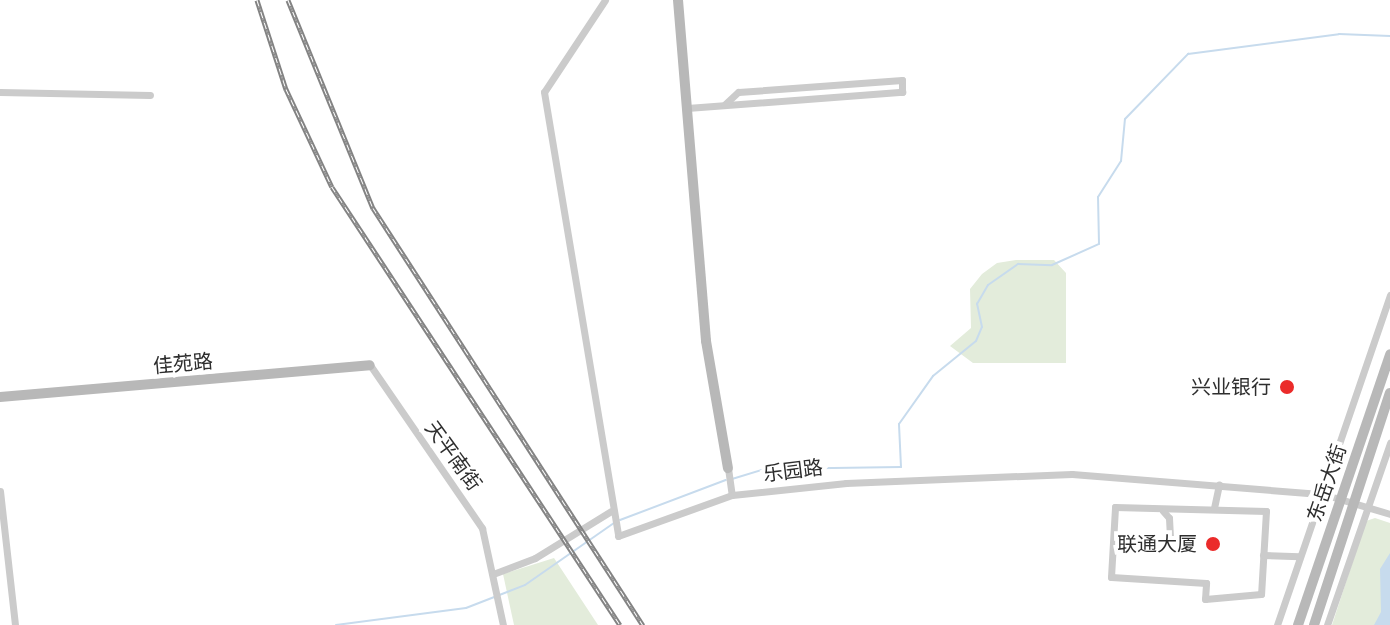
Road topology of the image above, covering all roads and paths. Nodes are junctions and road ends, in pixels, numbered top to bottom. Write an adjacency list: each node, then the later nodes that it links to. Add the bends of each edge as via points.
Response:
1 (605, 0): 23 (street, via 544,92 560,166)
2 (678, 0): 6 (street)
3 (0, 92): 4 (street)
4 (150, 95)
5 (725, 104): 5 (street, via 902,92 902,80 738,92); 6 (street)
6 (687, 108): 13 (street, via 706,341)
7 (1390, 295): 17 (street)
8 (1390, 354): 18 (street, 东岳大街)
9 (370, 365): 11 (street, 佳苑路); 28 (street, 天平南街, via 467,502 482,528)
10 (1390, 393): 19 (street, 东岳大街)
11 (0, 397)
12 (1390, 443): 21 (street)
13 (728, 468): 16 (street)
14 (1219, 485): 16 (street, 乐园路, via 1072,474); 17 (street, 乐园路); 20 (street)
15 (0, 491): 29 (street)
16 (732, 491): 23 (street, 乐园路, via 618,536)
17 (1323, 494): 18 (street, 乐园路); 27 (street)
18 (1341, 497): 19 (street, 乐园路); 32 (street, 东岳大街)
19 (1355, 502): 21 (street, 乐园路); 33 (street, 东岳大街)
20 (1214, 508): 22 (street); 26 (street, via 1266,511)
21 (1367, 510): 24 (street); 34 (street)
22 (1163, 511): 25 (street, via 1169,518); 26 (street, via 1115,507 1111,577 1206,583 1205,599 1257,597)
23 (612, 514): 28 (street, via 535,558)
24 (1390, 514)
25 (1170, 539)
26 (1263, 555): 27 (street)
27 (1299, 556): 31 (street)
28 (493, 574): 30 (street, 天平南街)
29 (15, 625)
30 (503, 625)
31 (1277, 625)
32 (1298, 625)
33 (1314, 625)
34 (1327, 625)

